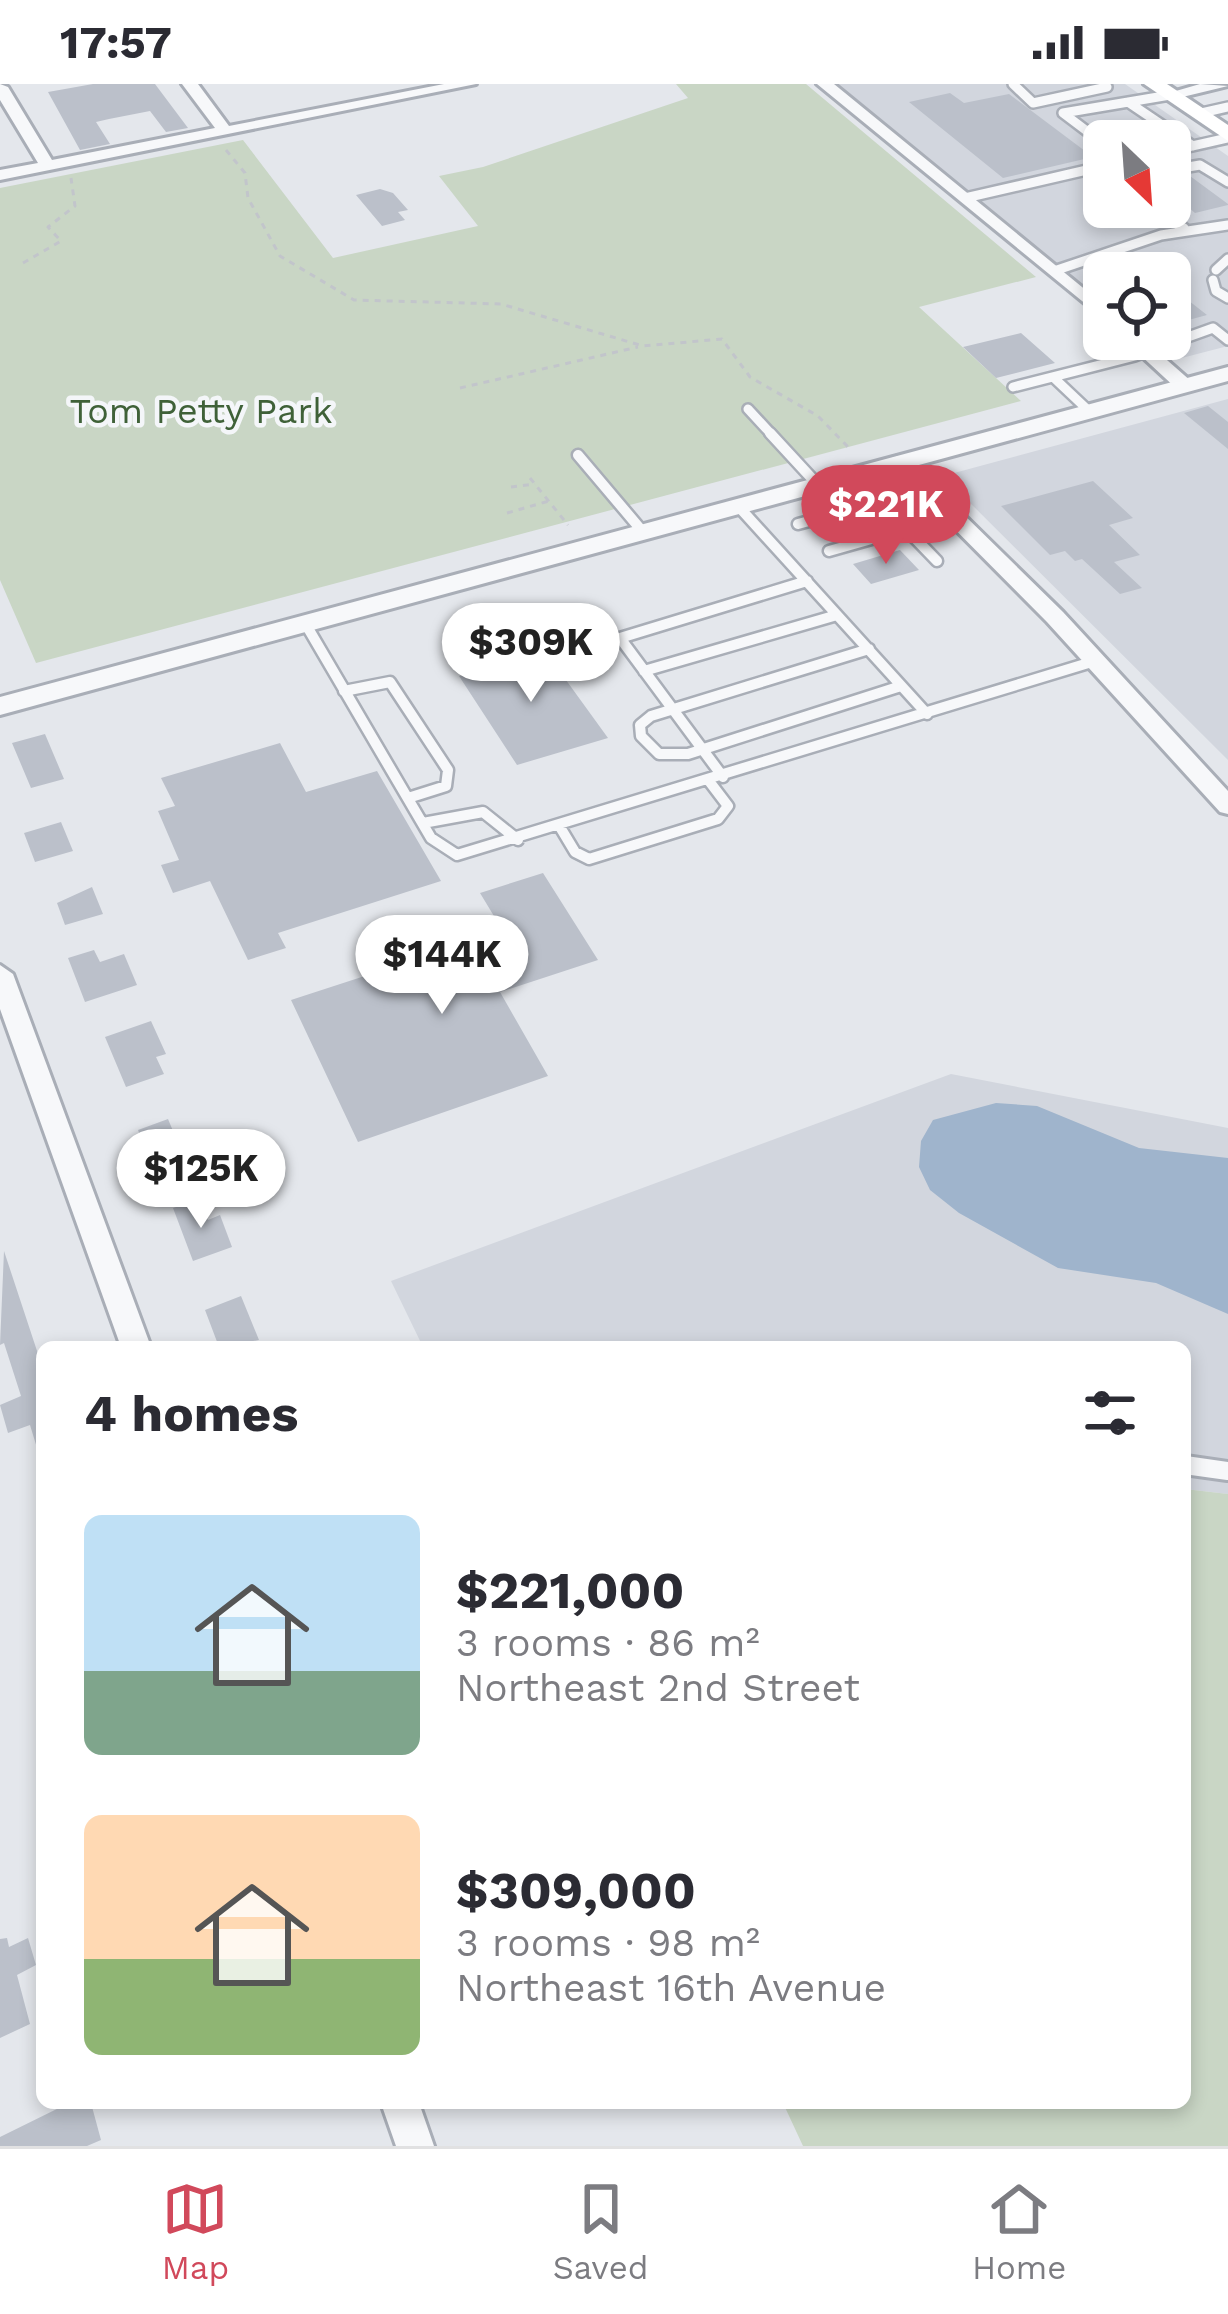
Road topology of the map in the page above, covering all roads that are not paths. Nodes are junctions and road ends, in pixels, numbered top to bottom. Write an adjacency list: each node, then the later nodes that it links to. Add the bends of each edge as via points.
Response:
1 (190, 84): 18 (street)
2 (384, 84): 11 (street)
3 (468, 84): 11 (street)
4 (825, 84): 25 (street)
5 (1010, 84): 10 (lane, via 1033,103)
6 (1222, 84): 9 (street)
7 (1105, 85): 10 (lane); 12 (lane)
8 (0, 87): 20 (street)
9 (1162, 89): 12 (lane); 15 (main road)
10 (1060, 97): 14 (lane)
11 (397, 98): 18 (street)
12 (1128, 102): 14 (lane); 19 (lane)
13 (1228, 107): 15 (lane)
14 (1079, 110): 16 (lane, via 1063,113)
15 (1197, 114): 17 (main road)
16 (1083, 128)
17 (1228, 137): 19 (lane)
18 (224, 138): 20 (street)
19 (1193, 146)
20 (48, 166): 23 (street)
21 (1191, 166): 24 (lane)
22 (1083, 171): 25 (lane)
23 (0, 175)
24 (1228, 182)
25 (965, 198): 29 (street)
26 (1228, 225): 27 (lane)
27 (1184, 229): 29 (lane)
28 (1228, 259): 31 (lane, via 1215,275 1216,290)
29 (1054, 271): 30 (street)
30 (1083, 296)
31 (1228, 298)
32 (1191, 333): 33 (lane, via 1213,328)
33 (1228, 340)
34 (1097, 360): 36 (lane)
35 (1156, 360): 38 (street)
36 (1053, 377): 39 (lane); 41 (lane)
37 (1226, 377): 38 (street)
38 (1185, 386): 41 (street)
39 (1012, 387)
40 (748, 410): 44 (lane)
41 (1089, 412): 43 (street)
42 (578, 455): 49 (lane)
43 (899, 462): 44 (street); 46 (street)
44 (818, 484): 45 (street)
45 (738, 506): 49 (street); 52 (lane)
46 (953, 516): 48 (lane); 56 (street)
47 (798, 524): 48 (lane, via 880,502)
48 (907, 529): 50 (lane); 51 (lane)
49 (643, 532): 54 (street)
50 (830, 551)
51 (938, 561)
52 (807, 581): 53 (lane); 57 (lane, via 622,633)
53 (837, 615): 55 (lane); 57 (lane)
54 (304, 623): 59 (lane); 60 (street)
55 (868, 650): 58 (lane); 61 (lane)
56 (1095, 661): 62 (lane); 66 (street)
57 (644, 671): 61 (lane)
58 (902, 686): 62 (lane); 63 (lane)
59 (344, 691): 65 (lane); 65 (lane, via 390,682 448,770 446,786)
60 (0, 706)
61 (672, 709): 63 (lane); 63 (lane, via 640,725 646,745 668,755)
62 (927, 714): 64 (lane)
63 (703, 749): 64 (lane)
64 (716, 779): 68 (lane); 68 (lane, via 729,811 589,859)
65 (408, 798): 67 (lane)
66 (1228, 806)
67 (423, 823): 69 (lane, via 483,812); 69 (lane, via 447,854)
68 (560, 827): 69 (lane)
69 (518, 840)
70 (0, 974): 71 (street)
71 (134, 1341)
72 (1191, 1466): 73 (lane)
73 (1228, 1471)
74 (402, 2109): 75 (street)
75 (415, 2146)

